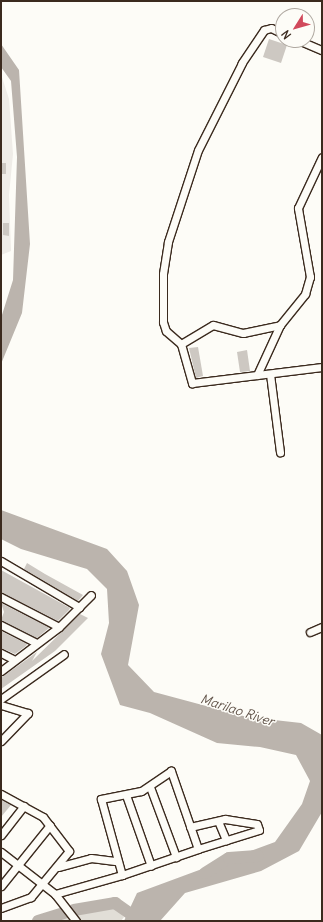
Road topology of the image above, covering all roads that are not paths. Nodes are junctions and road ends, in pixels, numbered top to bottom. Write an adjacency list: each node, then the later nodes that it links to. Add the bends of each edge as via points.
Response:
1 (275, 30): 4 (street, via 264,30 242,63 185,181 163,274 164,327)
2 (322, 158): 3 (street, via 298,208 310,278 305,294)
3 (280, 325): 4 (street, via 243,333 213,325); 6 (street)
4 (181, 344): 6 (street, via 192,383)
5 (322, 367): 7 (street)
6 (257, 374): 7 (street)
7 (270, 374): 8 (street)
8 (280, 452)
9 (1, 561): 12 (street)
10 (91, 595): 12 (street)
11 (1, 597): 14 (street)
12 (79, 607): 14 (street)
13 (1, 625): 17 (street)
14 (59, 627): 17 (street)
15 (322, 627): 16 (street)
16 (310, 632)
17 (36, 643): 20 (street)
18 (1, 653): 20 (street)
19 (64, 654): 22 (street)
20 (13, 659): 21 (street)
21 (1, 671)
22 (1, 699)
23 (1, 705): 24 (street, via 28,713)
24 (1, 740)
25 (150, 787): 27 (street); 31 (street, via 171,770); 36 (street)
26 (1, 794): 28 (street)
27 (126, 794): 37 (street, via 104,797 100,802); 39 (street)
28 (24, 806): 30 (street); 32 (street)
29 (218, 821): 31 (street); 33 (street); 33 (street, via 256,824 259,830)
30 (50, 824): 38 (street); 40 (street, via 70,851)
31 (190, 827): 34 (street)
32 (1, 835)
33 (226, 840): 34 (street)
34 (198, 849): 36 (street)
35 (1, 852): 38 (street)
36 (176, 857): 39 (street)
37 (117, 861): 40 (street, via 90,858); 41 (street)
38 (18, 864): 42 (street); 43 (street)
39 (151, 866): 41 (street)
40 (58, 867): 42 (street)
41 (122, 875): 44 (street)
42 (44, 885): 44 (street); 45 (street, via 32,896)
43 (1, 886)
44 (55, 894): 46 (street)
45 (1, 908)
46 (76, 921)

